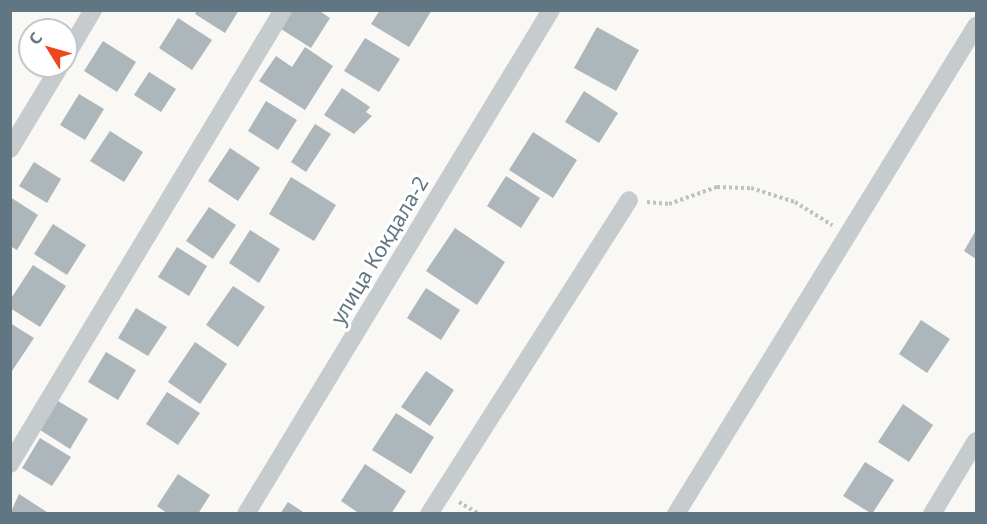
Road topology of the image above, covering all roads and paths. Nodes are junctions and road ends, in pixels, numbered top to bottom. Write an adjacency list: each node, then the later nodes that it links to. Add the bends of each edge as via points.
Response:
1 (93, 10): 5 (street)
2 (283, 10): 11 (street)
3 (551, 10): 12 (street, улица Кокдала-2)
4 (976, 26): 9 (street)
5 (78, 36)
6 (53, 78): 7 (street)
7 (10, 148)
8 (629, 200): 9 (path, via 669,204 717,187 751,188 795,202); 13 (street)
9 (848, 236): 14 (street)
10 (976, 441): 15 (street)
11 (10, 464)
12 (246, 513)
13 (429, 513)
14 (676, 513)
15 (932, 513)

